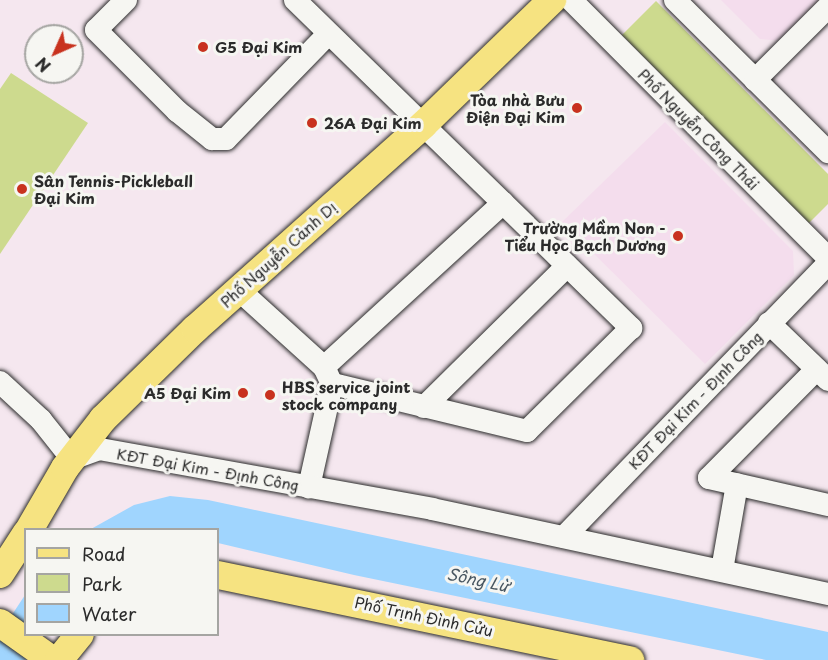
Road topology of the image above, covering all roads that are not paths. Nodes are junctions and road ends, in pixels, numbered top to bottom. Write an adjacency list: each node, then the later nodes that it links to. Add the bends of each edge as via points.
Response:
1 (126, 0): 7 (street, via 96,30 177,111 212,139 226,138)
2 (295, 0): 7 (street)
3 (552, 0): 9 (main road, Phố Nguyễn Cảnh Dị)
4 (571, 0): 12 (street, Phố Nguyễn Công Thái)
5 (675, 0): 8 (street)
6 (828, 7): 8 (street)
7 (328, 34): 9 (street)
8 (755, 80): 10 (street)
9 (423, 125): 11 (street); 15 (main road, Phố Nguyễn Cảnh Dị)
10 (828, 152)
11 (503, 203): 14 (street); 18 (street)
12 (828, 258)
13 (828, 264): 16 (street, KĐT Đại Kim - Định Công)
14 (567, 266): 20 (street); 20 (street, via 631,328 527,431)
15 (239, 290): 18 (street); 21 (main road, Phố Nguyễn Cảnh Dị, via 103,419)
16 (769, 323): 17 (street); 27 (street, KĐT Đại Kim - Định Công)
17 (822, 375): 22 (street, via 709,478)
18 (328, 376): 20 (street); 23 (street, KĐT Đại Kim - Định Công)
19 (0, 382): 21 (street, via 40,420)
20 (424, 407)
21 (72, 459): 23 (street, KĐT Đại Kim - Định Công, via 100,449); 25 (main road, Phố Nguyễn Cảnh Dị)
22 (736, 484): 24 (street); 28 (street)
23 (309, 487): 27 (street, KĐT Đại Kim - Định Công)
24 (828, 505)
25 (30, 528)
26 (24, 537): 29 (main road)
27 (564, 537): 28 (street, KĐT Đại Kim - Định Công)
28 (723, 570): 31 (street, KĐT Đại Kim - Định Công)
29 (0, 574)
30 (219, 574): 35 (main road, Phố Trịnh Đình Cửu)
31 (828, 594)
32 (0, 622): 34 (main road)
33 (77, 636): 34 (main road)
34 (51, 657)
35 (630, 660)

